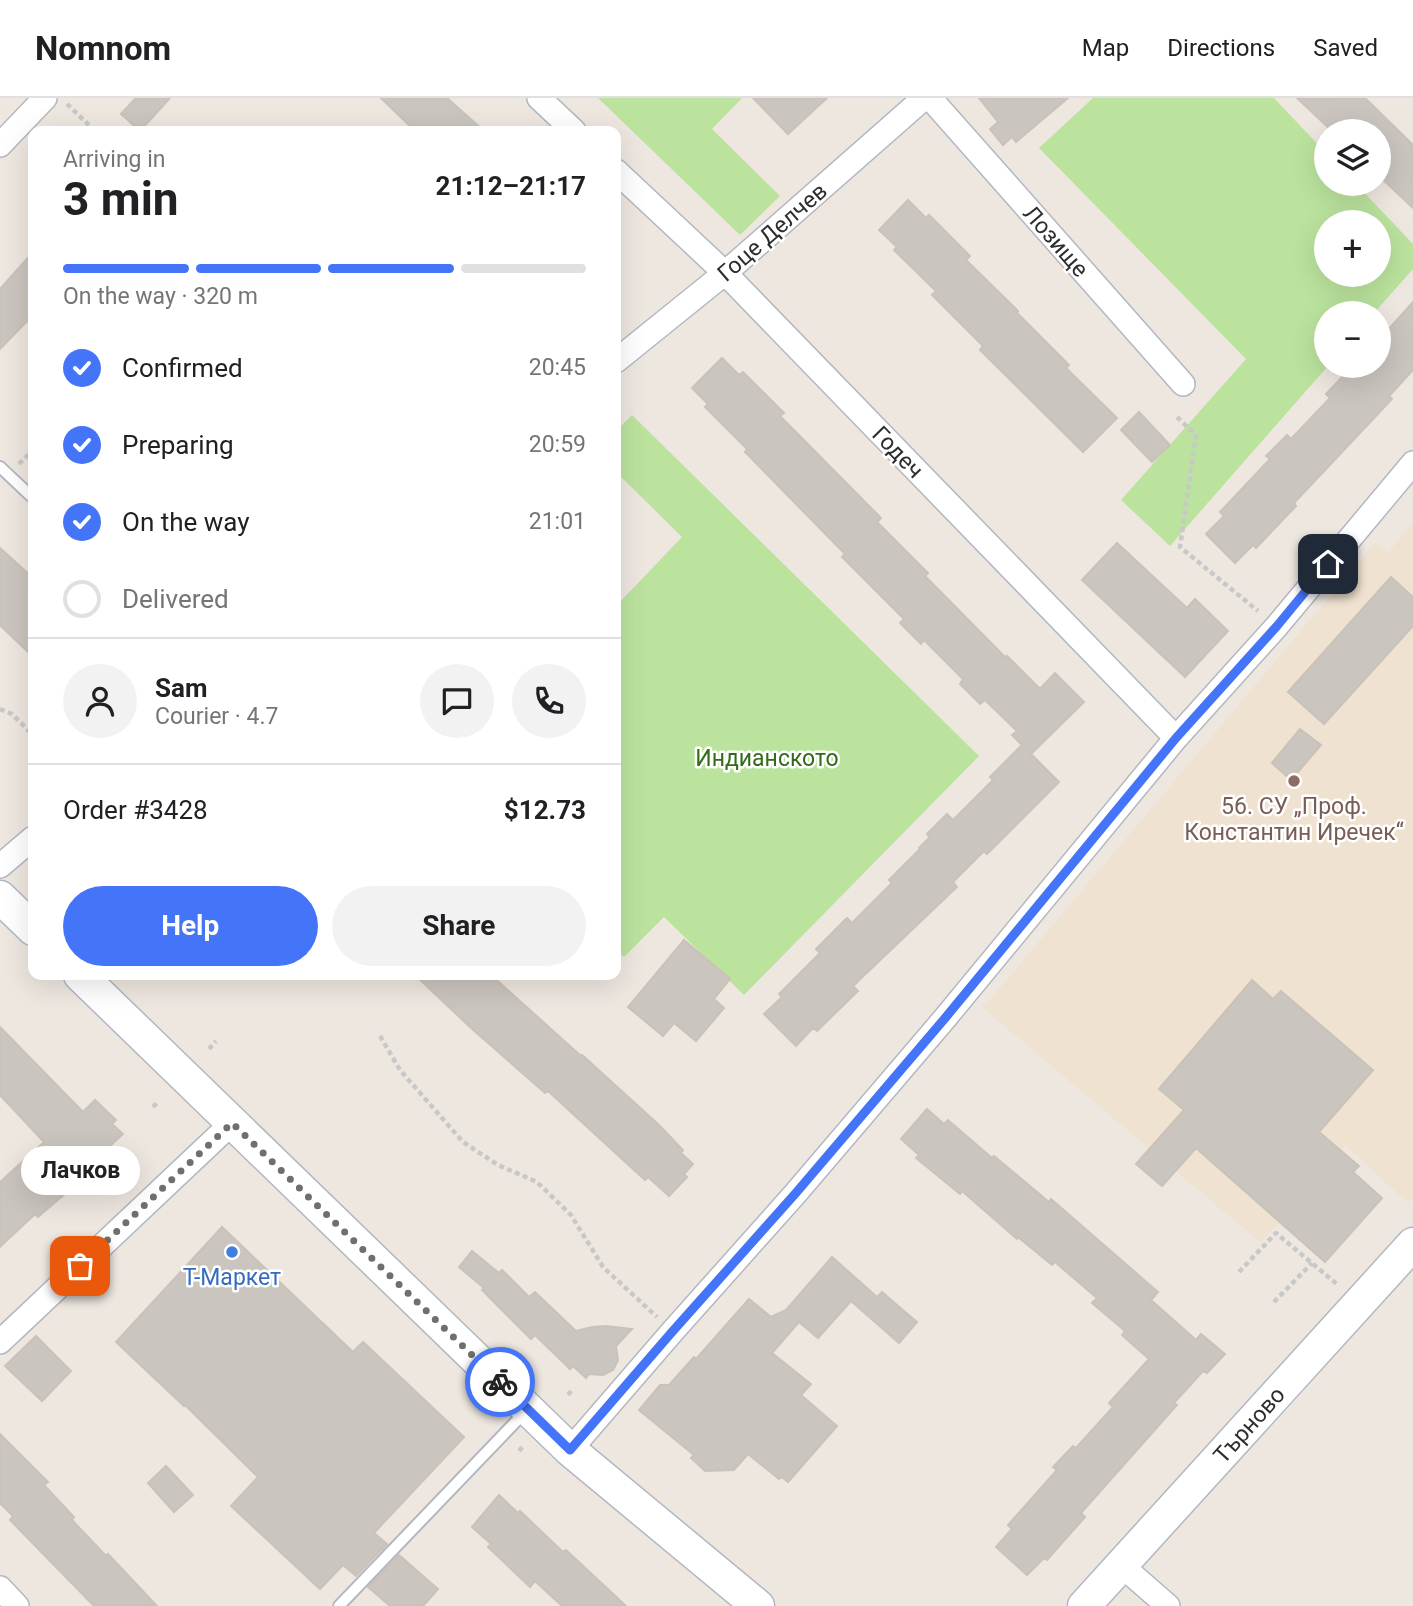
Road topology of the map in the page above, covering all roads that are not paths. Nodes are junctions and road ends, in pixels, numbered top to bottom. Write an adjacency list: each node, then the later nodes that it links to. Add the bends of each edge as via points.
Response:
1 (45, 98): 6 (street)
2 (539, 98): 5 (street)
3 (924, 98): 8 (street, Гоце Делчев)
4 (930, 98): 10 (street, Лозище)
5 (569, 126)
6 (0, 145)
7 (621, 176): 8 (street, Годеч)
8 (725, 273): 9 (street, Гоце Делчев); 14 (street, Годеч)
9 (621, 357)
10 (1183, 384)
11 (1413, 463): 14 (street)
12 (0, 467): 13 (lane)
13 (28, 493)
14 (1176, 738): 24 (street, via 902,1069)
15 (28, 842): 16 (street)
16 (0, 866)
17 (0, 897): 18 (street)
18 (28, 924)
19 (85, 980): 20 (street)
20 (232, 1123): 22 (street); 23 (street)
21 (1413, 1244): 25 (street, Търново)
22 (0, 1342)
23 (528, 1409): 24 (street); 28 (lane)
24 (570, 1450): 29 (street)
25 (1121, 1565): 30 (street, Търново); 31 (street)
26 (0, 1588): 27 (street)
27 (17, 1606)
28 (339, 1606)
29 (758, 1606)
30 (1084, 1606)
31 (1168, 1606)

